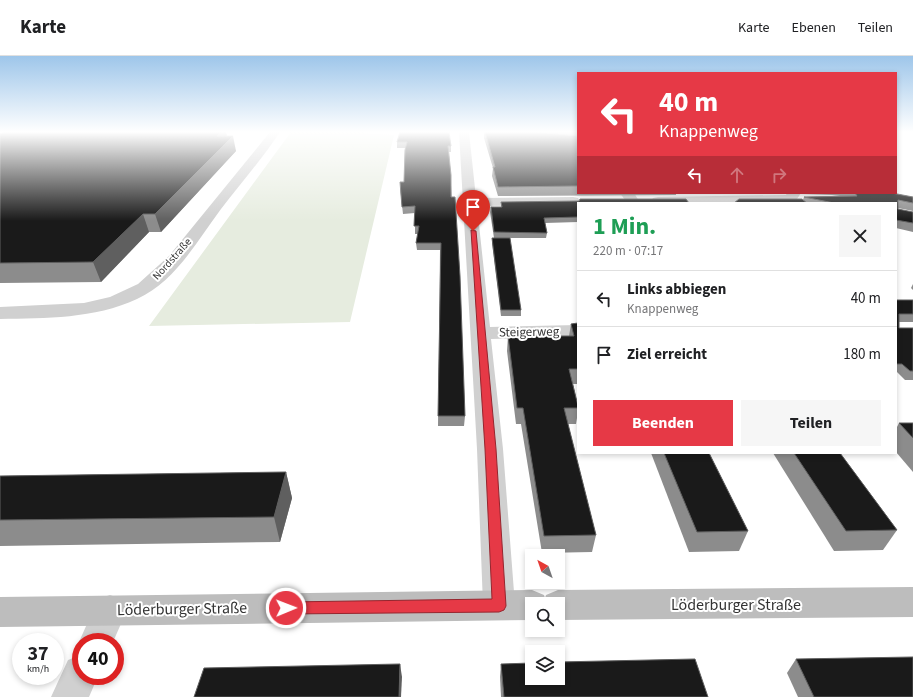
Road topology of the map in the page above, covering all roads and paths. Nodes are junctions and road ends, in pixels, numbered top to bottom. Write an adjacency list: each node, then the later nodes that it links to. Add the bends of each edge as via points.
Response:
1 (251, 162): 7 (street, Nordstraße, via 168,268 146,287 113,302 87,308 38,313)
2 (467, 162): 6 (street)
3 (796, 197): 4 (street)
4 (625, 198)
5 (586, 201): 6 (street)
6 (471, 202): 9 (street)
7 (0, 313)
8 (577, 331): 9 (street, Steigerweg)
9 (481, 333): 13 (street)
10 (913, 602): 12 (street, Löderburger Straße)
11 (525, 605): 13 (street, Löderburger Straße)
12 (565, 605)
13 (499, 606): 14 (street, Löderburger Straße)
14 (110, 610): 15 (street, Löderburger Straße); 16 (street)
15 (0, 612)
16 (100, 633)
17 (76, 685): 18 (street)
18 (70, 697)

